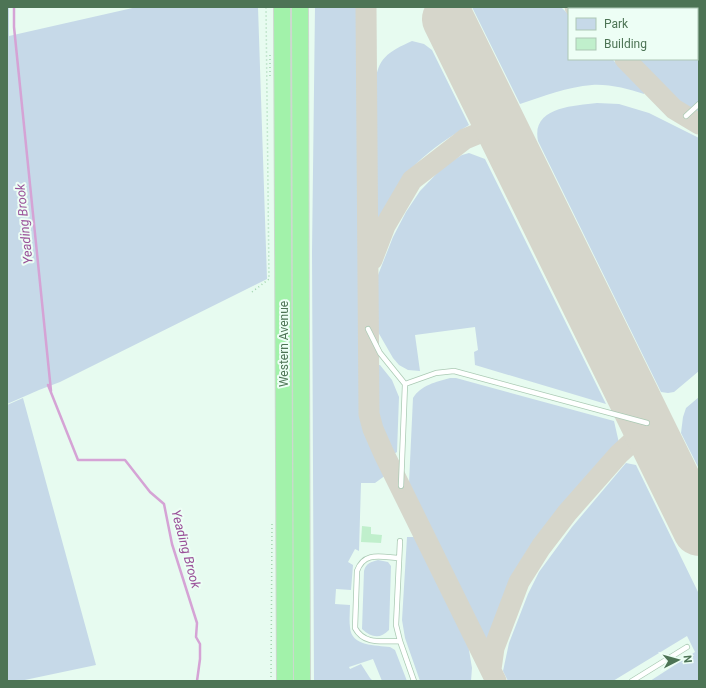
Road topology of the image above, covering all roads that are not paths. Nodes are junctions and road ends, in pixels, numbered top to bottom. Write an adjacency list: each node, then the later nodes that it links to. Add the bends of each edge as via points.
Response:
1 (282, 7): 13 (highway, Western Avenue)
2 (300, 7): 14 (highway, Western Avenue)
3 (699, 104): 4 (lane)
4 (686, 116)
5 (368, 329): 6 (lane, via 380,353)
6 (405, 384): 7 (lane, via 436,373 454,371); 8 (lane)
7 (647, 423)
8 (400, 486)
9 (400, 541): 10 (lane)
10 (399, 558): 11 (lane, via 396,625); 11 (lane, via 373,556 360,563 356,571 355,628 359,635 371,641)
11 (400, 641): 15 (lane)
12 (687, 647): 16 (lane)
13 (285, 681)
14 (302, 681)
15 (414, 681)
16 (632, 681)

